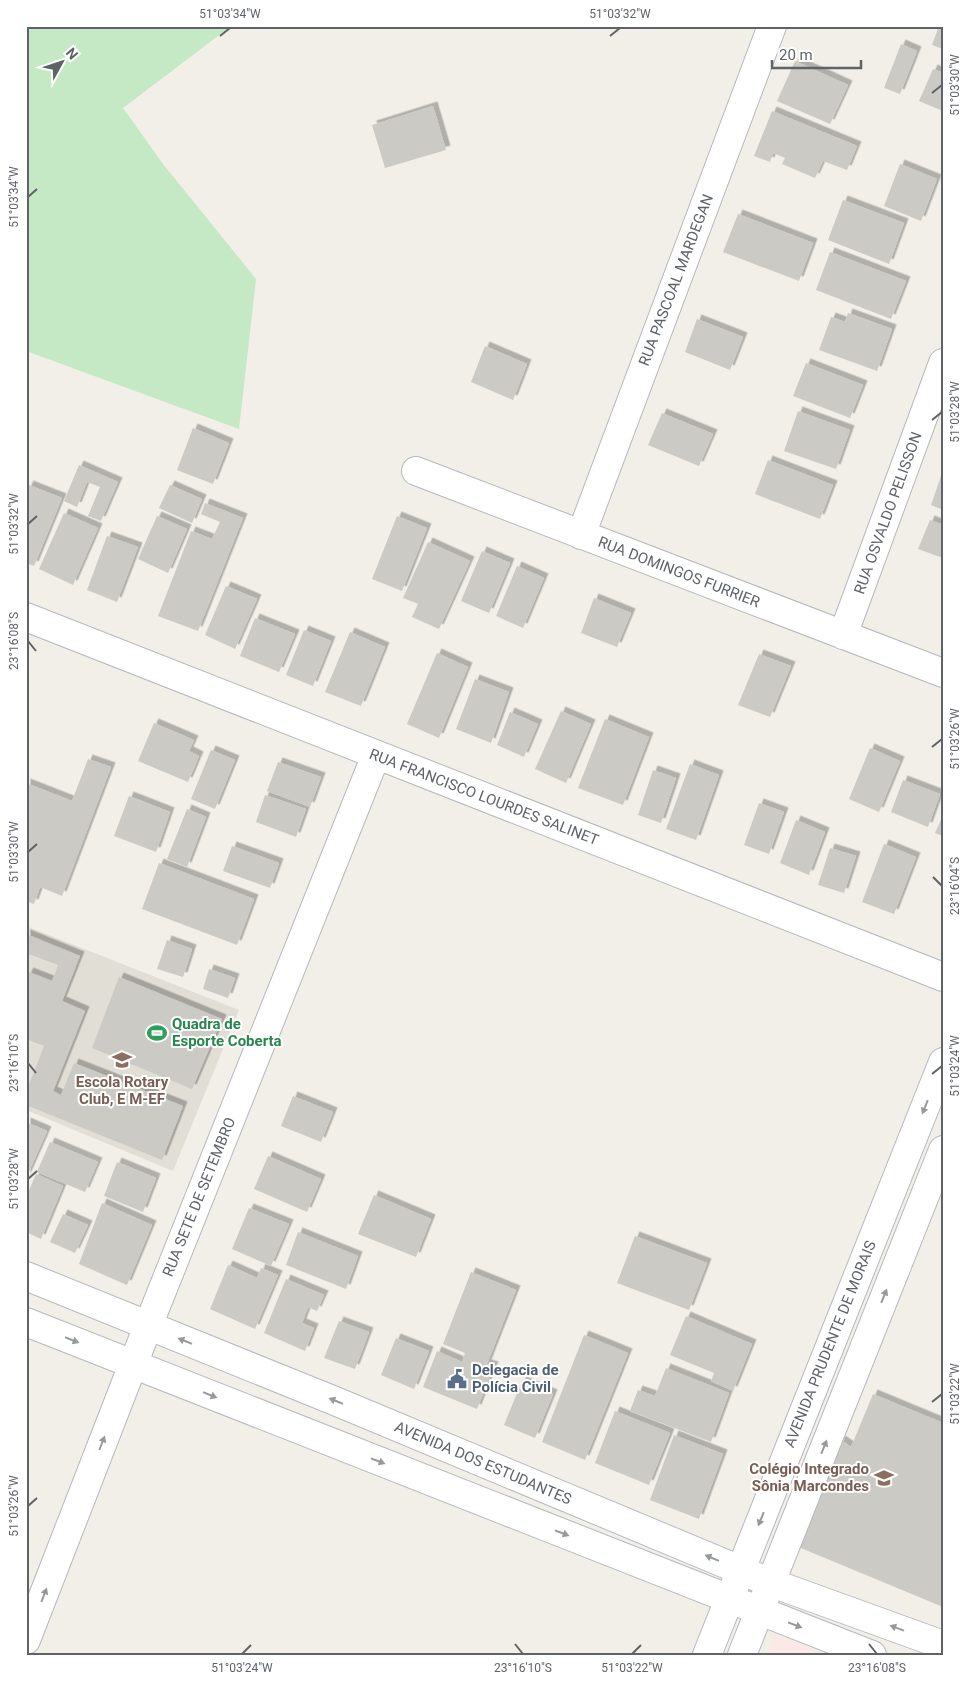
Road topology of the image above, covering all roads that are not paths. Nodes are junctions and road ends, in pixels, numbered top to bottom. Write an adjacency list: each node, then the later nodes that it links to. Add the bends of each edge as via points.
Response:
1 (772, 26): 4 (street, RUA PASCOAL MARDEGAN)
2 (943, 363): 6 (street, RUA OSVALDO PELISSON)
3 (416, 471): 4 (street, RUA DOMINGOS FURRIER)
4 (580, 534): 6 (street, RUA DOMINGOS FURRIER)
5 (26, 617): 8 (street, RUA FRANCISCO LOURDES SALINET)
6 (843, 635): 7 (street, RUA DOMINGOS FURRIER)
7 (943, 673)
8 (376, 755): 9 (street, RUA FRANCISCO LOURDES SALINET); 14 (street, RUA SETE DE SETEMBRO)
9 (943, 977)
10 (943, 1062): 20 (street, AVENIDA PRUDENTE DE MORAIS, one-way to 20)
11 (943, 1150): 21 (street, one-way to 11)
12 (26, 1276): 14 (street, AVENIDA DOS ESTUDANTES)
13 (26, 1322): 15 (street, one-way to 15)
14 (148, 1326): 15 (street, RUA SETE DE SETEMBRO); 16 (street, AVENIDA DOS ESTUDANTES, one-way to 14)
15 (133, 1364): 17 (street, one-way to 17); 24 (street, RUA SETE DE SETEMBRO, one-way to 15)
16 (368, 1414): 17 (street); 18 (street, AVENIDA DOS ESTUDANTES)
17 (352, 1451): 19 (street, one-way to 19)
18 (539, 1486): 19 (street); 20 (street, AVENIDA DOS ESTUDANTES, one-way to 18)
19 (527, 1520): 22 (street, one-way to 22)
20 (741, 1570): 21 (street, AVENIDA DOS ESTUDANTES); 22 (street, AVENIDA PRUDENTE DE MORAIS)
21 (769, 1582): 23 (street); 25 (street, AVENIDA DOS ESTUDANTES, one-way to 21)
22 (730, 1599): 23 (street); 26 (street, AVENIDA PRUDENTE DE MORAIS)
23 (759, 1611): 27 (street); 28 (street, one-way to 28)
24 (26, 1640)
25 (943, 1644)
26 (708, 1655)
27 (742, 1655)
28 (872, 1655)

